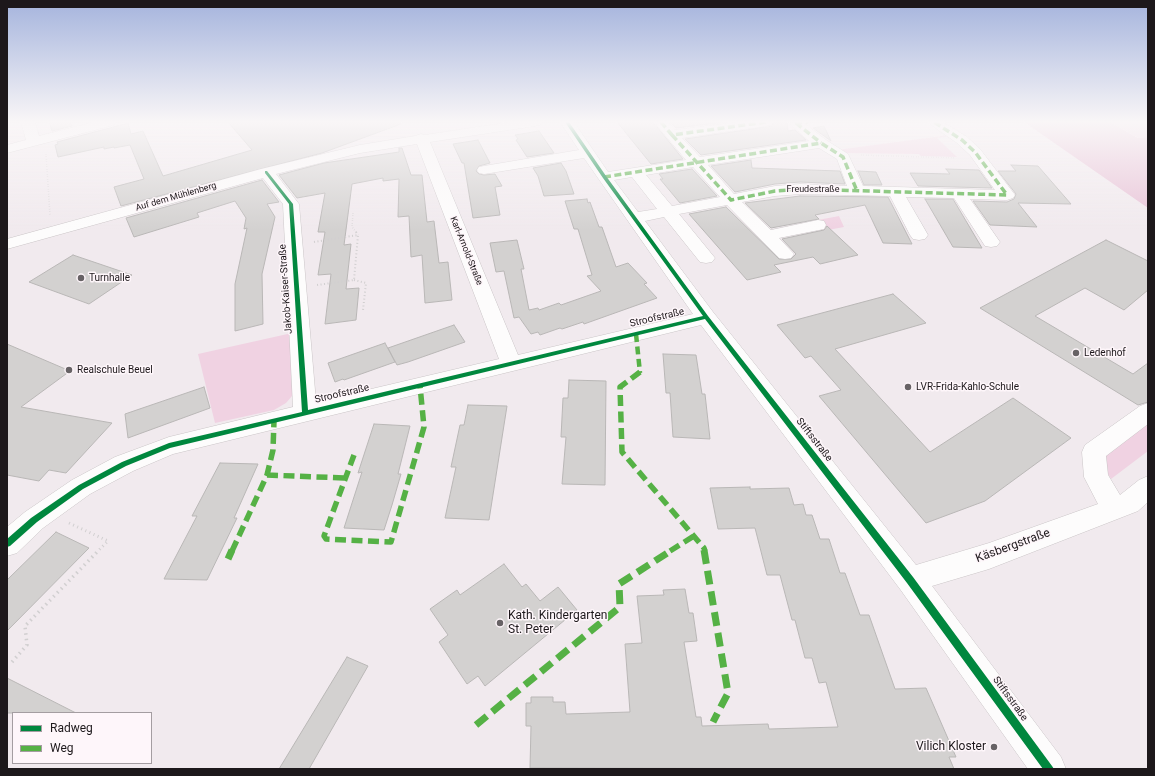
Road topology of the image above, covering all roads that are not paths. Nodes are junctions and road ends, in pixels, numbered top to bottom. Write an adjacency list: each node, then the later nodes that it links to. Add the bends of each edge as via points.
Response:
1 (322, 158): 11 (street, Auf dem Mühlenberg)
2 (429, 158): 28 (street, Karl-Arnold-Straße)
3 (556, 158): 10 (street)
4 (591, 158): 13 (street, Stiftsstraße)
5 (693, 158): 9 (street)
6 (722, 158): 9 (street)
7 (843, 158): 14 (street)
8 (979, 158): 16 (street, Freudestraße, via 1008,195)
9 (697, 162): 12 (street); 17 (street)
10 (484, 170)
11 (266, 172): 24 (street, Auf dem Mühlenberg); 30 (street, Jakob-Kaiser-Straße, via 291,204)
12 (636, 172): 13 (street); 18 (street)
13 (604, 177): 19 (street, Stiftsstraße)
14 (857, 191): 15 (street, Freudestraße); 17 (street, Freudestraße, via 800,189)
15 (896, 192): 16 (street, Freudestraße); 21 (street)
16 (959, 194): 23 (street)
17 (731, 200): 18 (street, Freudestraße); 22 (street)
18 (668, 212): 19 (street, Freudestraße); 26 (street)
19 (634, 218): 27 (street, Stiftsstraße)
20 (818, 225): 22 (street)
21 (919, 235)
22 (766, 236): 25 (street)
23 (991, 242)
24 (7, 244)
25 (785, 254)
26 (706, 258)
27 (706, 317): 28 (street, Stroofstraße); 34 (street, Stiftsstraße)
28 (511, 364): 30 (street, Stroofstraße)
29 (1148, 412): 32 (street, via 1094,452 1096,477)
30 (305, 413): 33 (street, Stroofstraße, via 170,446 118,467 81,487 45,512)
31 (1148, 487): 32 (street, Käsbergstraße, via 1128,503)
32 (1115, 509): 34 (street, Käsbergstraße, via 989,556)
33 (7, 544)
34 (910, 580): 35 (street, Stiftsstraße)
35 (1049, 769)

